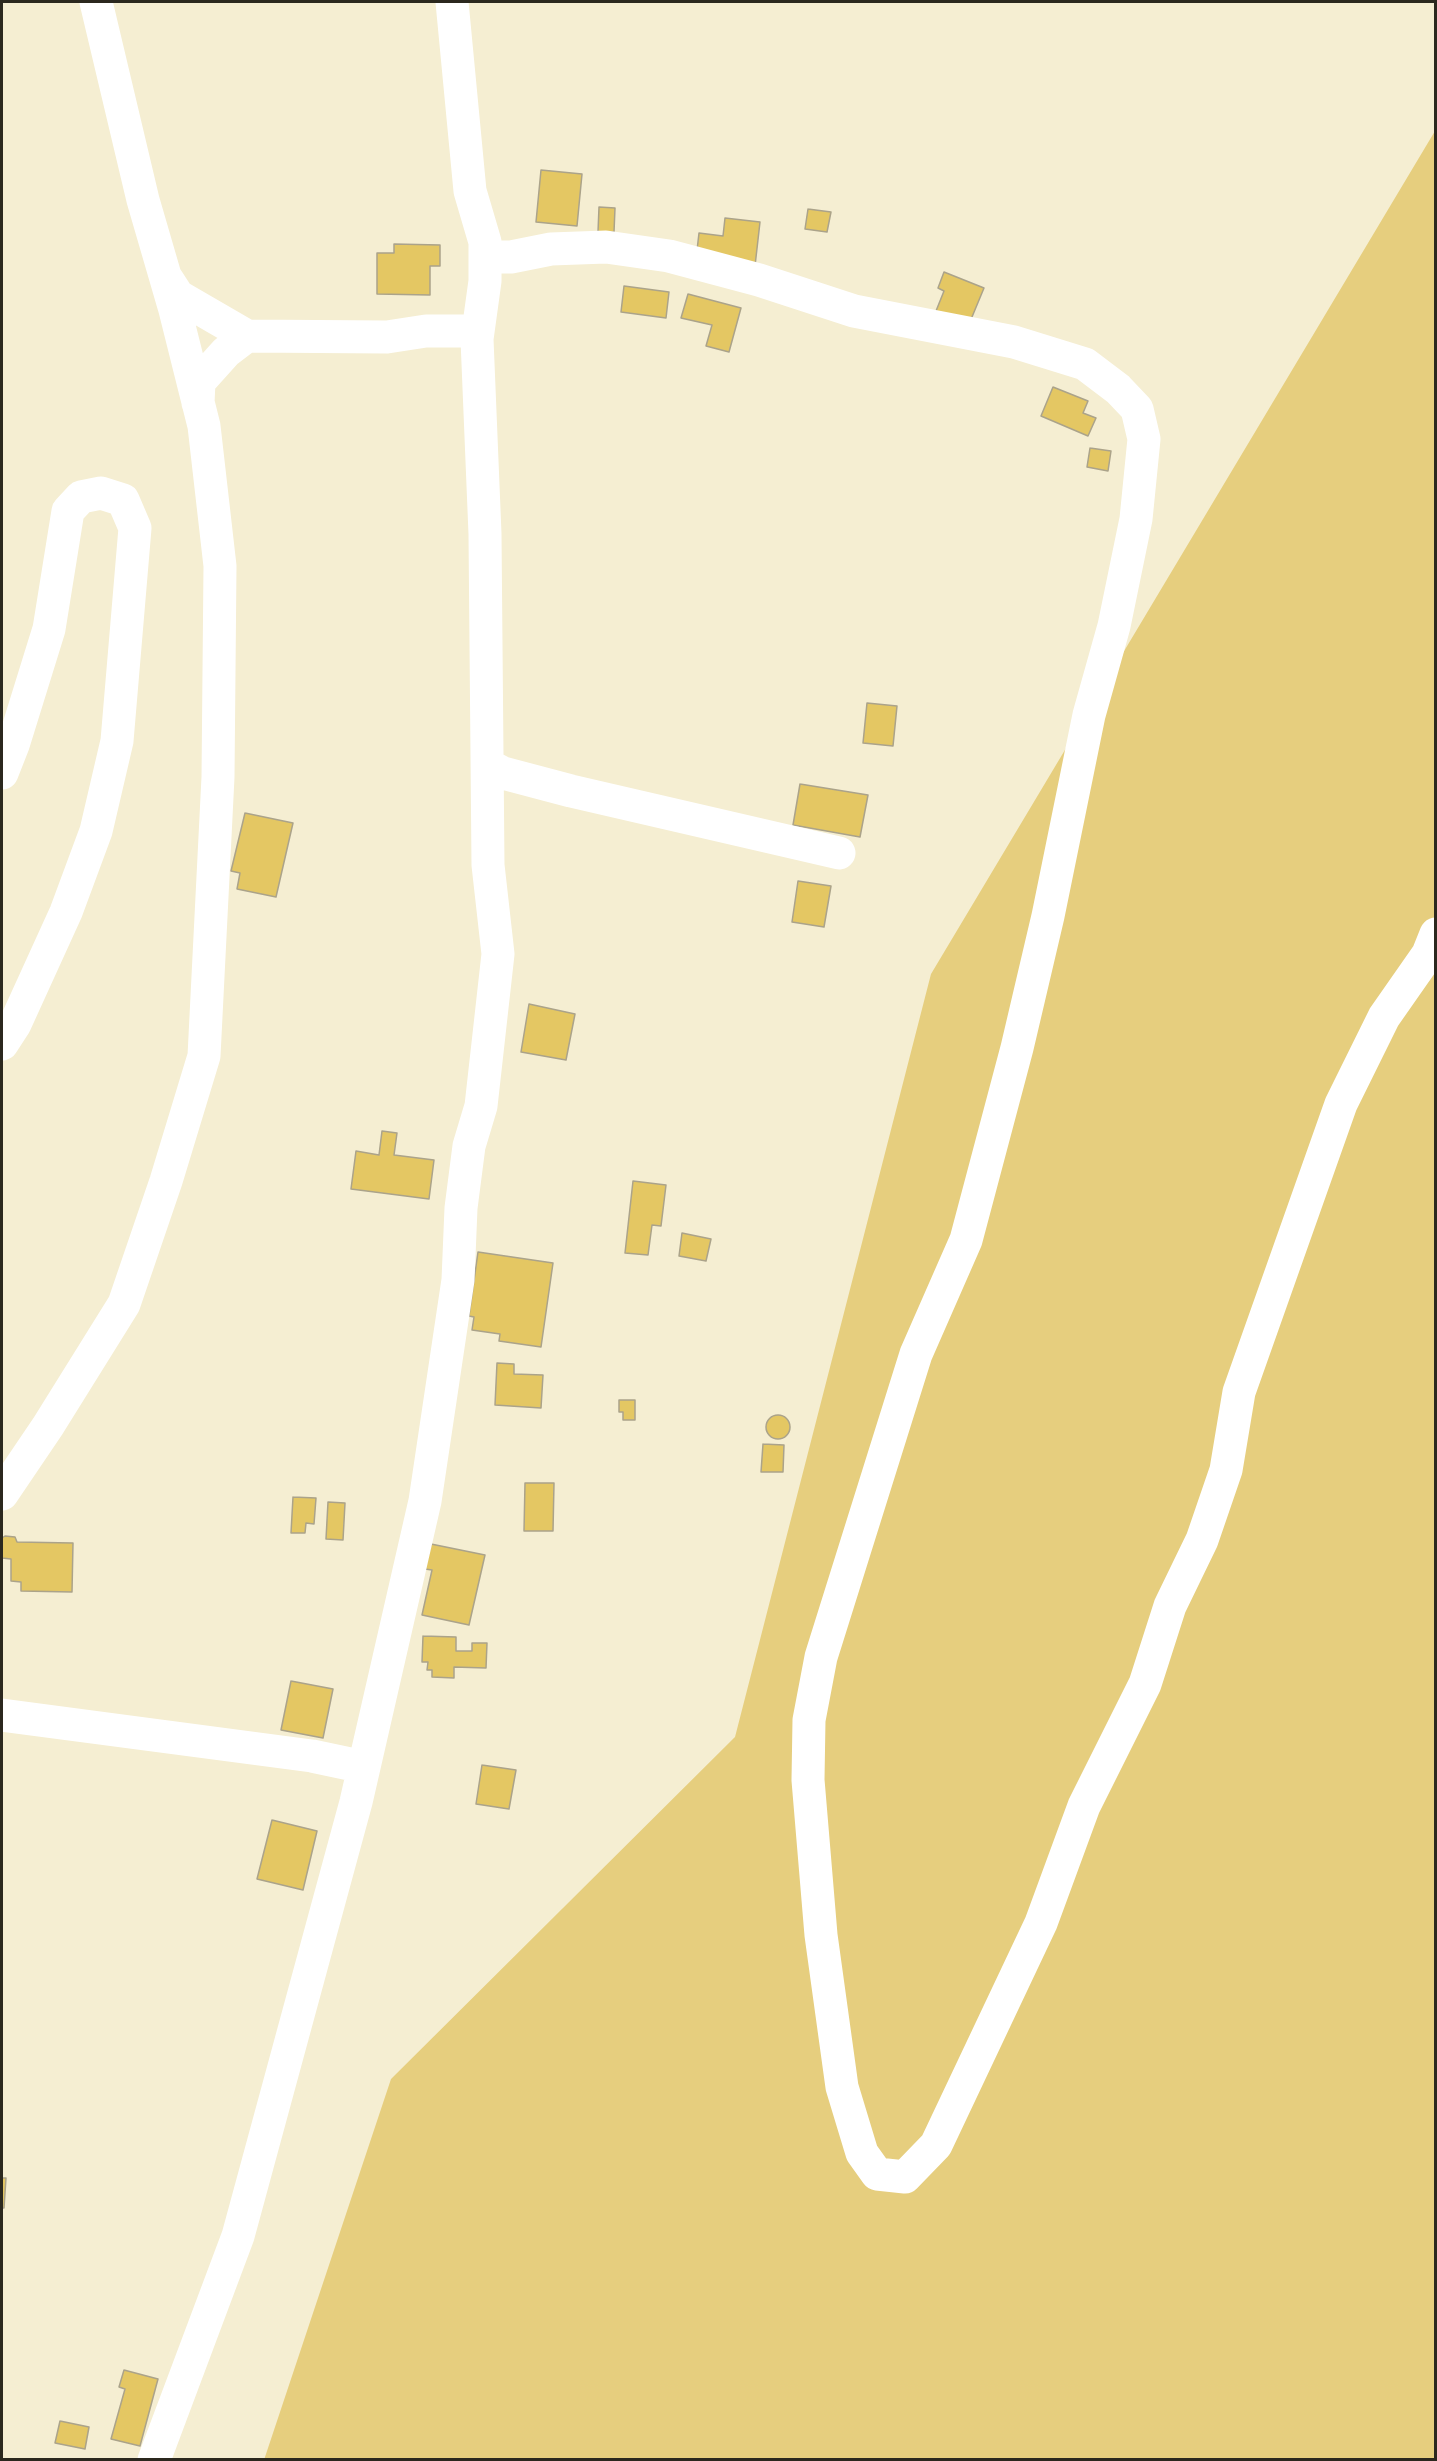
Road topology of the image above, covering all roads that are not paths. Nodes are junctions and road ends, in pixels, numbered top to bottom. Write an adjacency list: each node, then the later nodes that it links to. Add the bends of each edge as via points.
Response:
1 (96, 2): 4 (street, via 142,200)
2 (452, 2): 3 (street, via 470,191 485,242)
3 (485, 257): 5 (street); 11 (street, via 606,247 669,256 854,311 1014,342 1085,364 1137,409 1144,439 1136,519 1116,615 1089,715 1017,1048 966,1240 916,1354 821,1657 809,1720 808,1780 821,1935 842,2087 862,2153 877,2174 905,2177 936,2145 1041,1923 1084,1806 1145,1684 1170,1606 1202,1540 1226,1470 1239,1392 1341,1104 1384,1017 1428,954)
4 (165, 275): 6 (street, via 178,296); 7 (street)
5 (478, 332): 6 (street, via 426,332 387,338); 8 (street)
6 (247, 336): 7 (street, via 199,382)
7 (198, 403): 13 (street, via 220,566 218,777 204,1056 124,1304)
8 (488, 765): 10 (street, via 503,773 571,791); 15 (street, via 488,865 498,954 481,1106 468,1146 458,1280 425,1501)
9 (2, 773): 12 (street, via 49,629 68,511 81,496 101,493 123,500 135,528 117,741 96,831 70,902 15,1024)
10 (839, 853)
11 (1436, 933)
12 (2, 1044)
13 (2, 1494)
14 (2, 1715): 15 (street, via 312,1756)
15 (364, 1767): 16 (street, via 238,2236)
16 (154, 2460)

